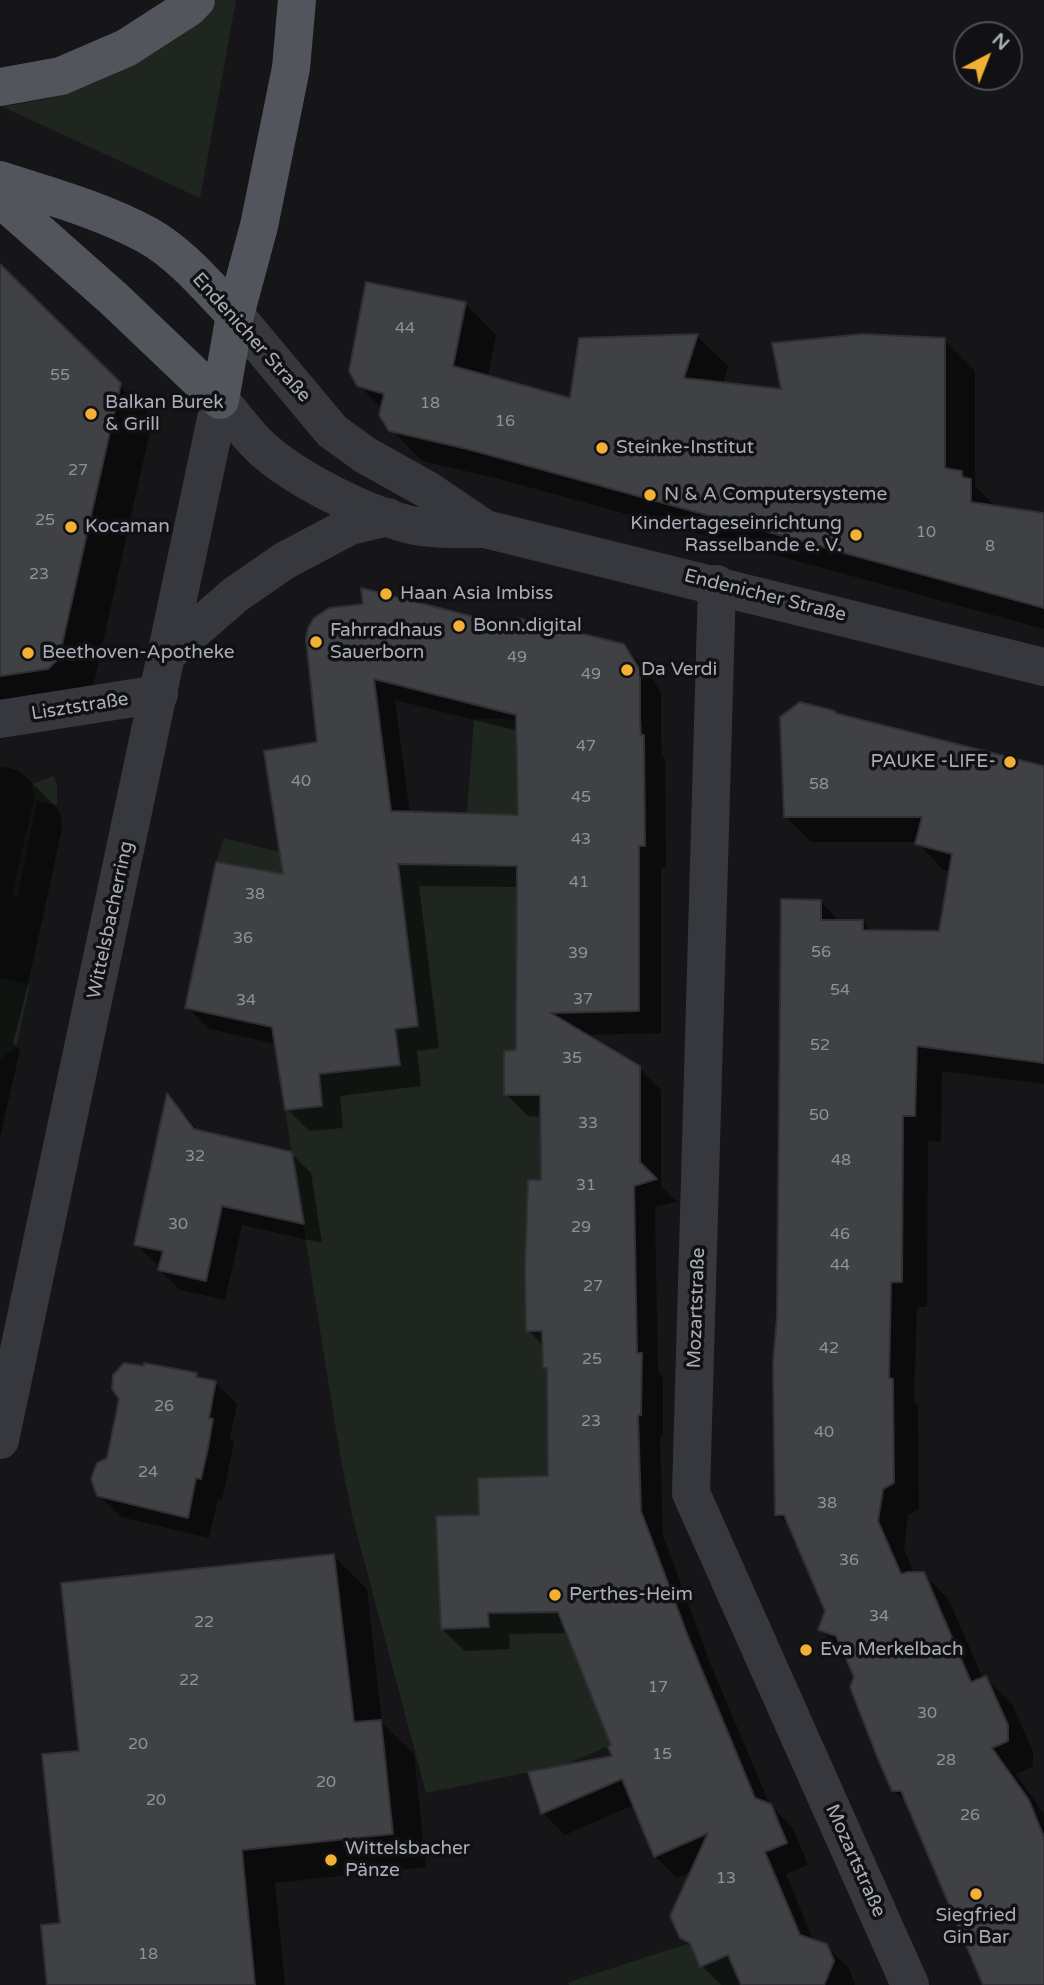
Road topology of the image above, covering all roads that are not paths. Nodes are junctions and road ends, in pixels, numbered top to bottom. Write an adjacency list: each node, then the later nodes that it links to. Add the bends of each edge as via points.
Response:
1 (196, 0): 3 (main road, via 126,48 61,76)
2 (297, 0): 6 (main road, via 289,81)
3 (0, 87)
4 (0, 180): 6 (main road, Endenicher Straße, via 98,213 149,236 188,267)
5 (0, 198): 7 (main road, Endenicher Straße)
6 (235, 315): 7 (main road); 9 (street, Endenicher Straße, via 332,431)
7 (220, 400): 8 (street, Endenicher Straße, via 266,452 338,496); 11 (street, Wittelsbacherring)
8 (388, 517): 9 (street, Endenicher Straße, via 446,530); 11 (street, via 350,526 284,561 235,595)
9 (485, 528): 10 (street, Endenicher Straße)
10 (717, 584): 12 (street, Endenicher Straße); 16 (street, Mozartstraße, via 691,1493)
11 (167, 654): 13 (street, Wittelsbacherring)
12 (1044, 667)
13 (159, 694): 14 (street, Lisztstraße); 15 (street, Wittelsbacherring)
14 (0, 719)
15 (0, 1440)
16 (910, 1985)

